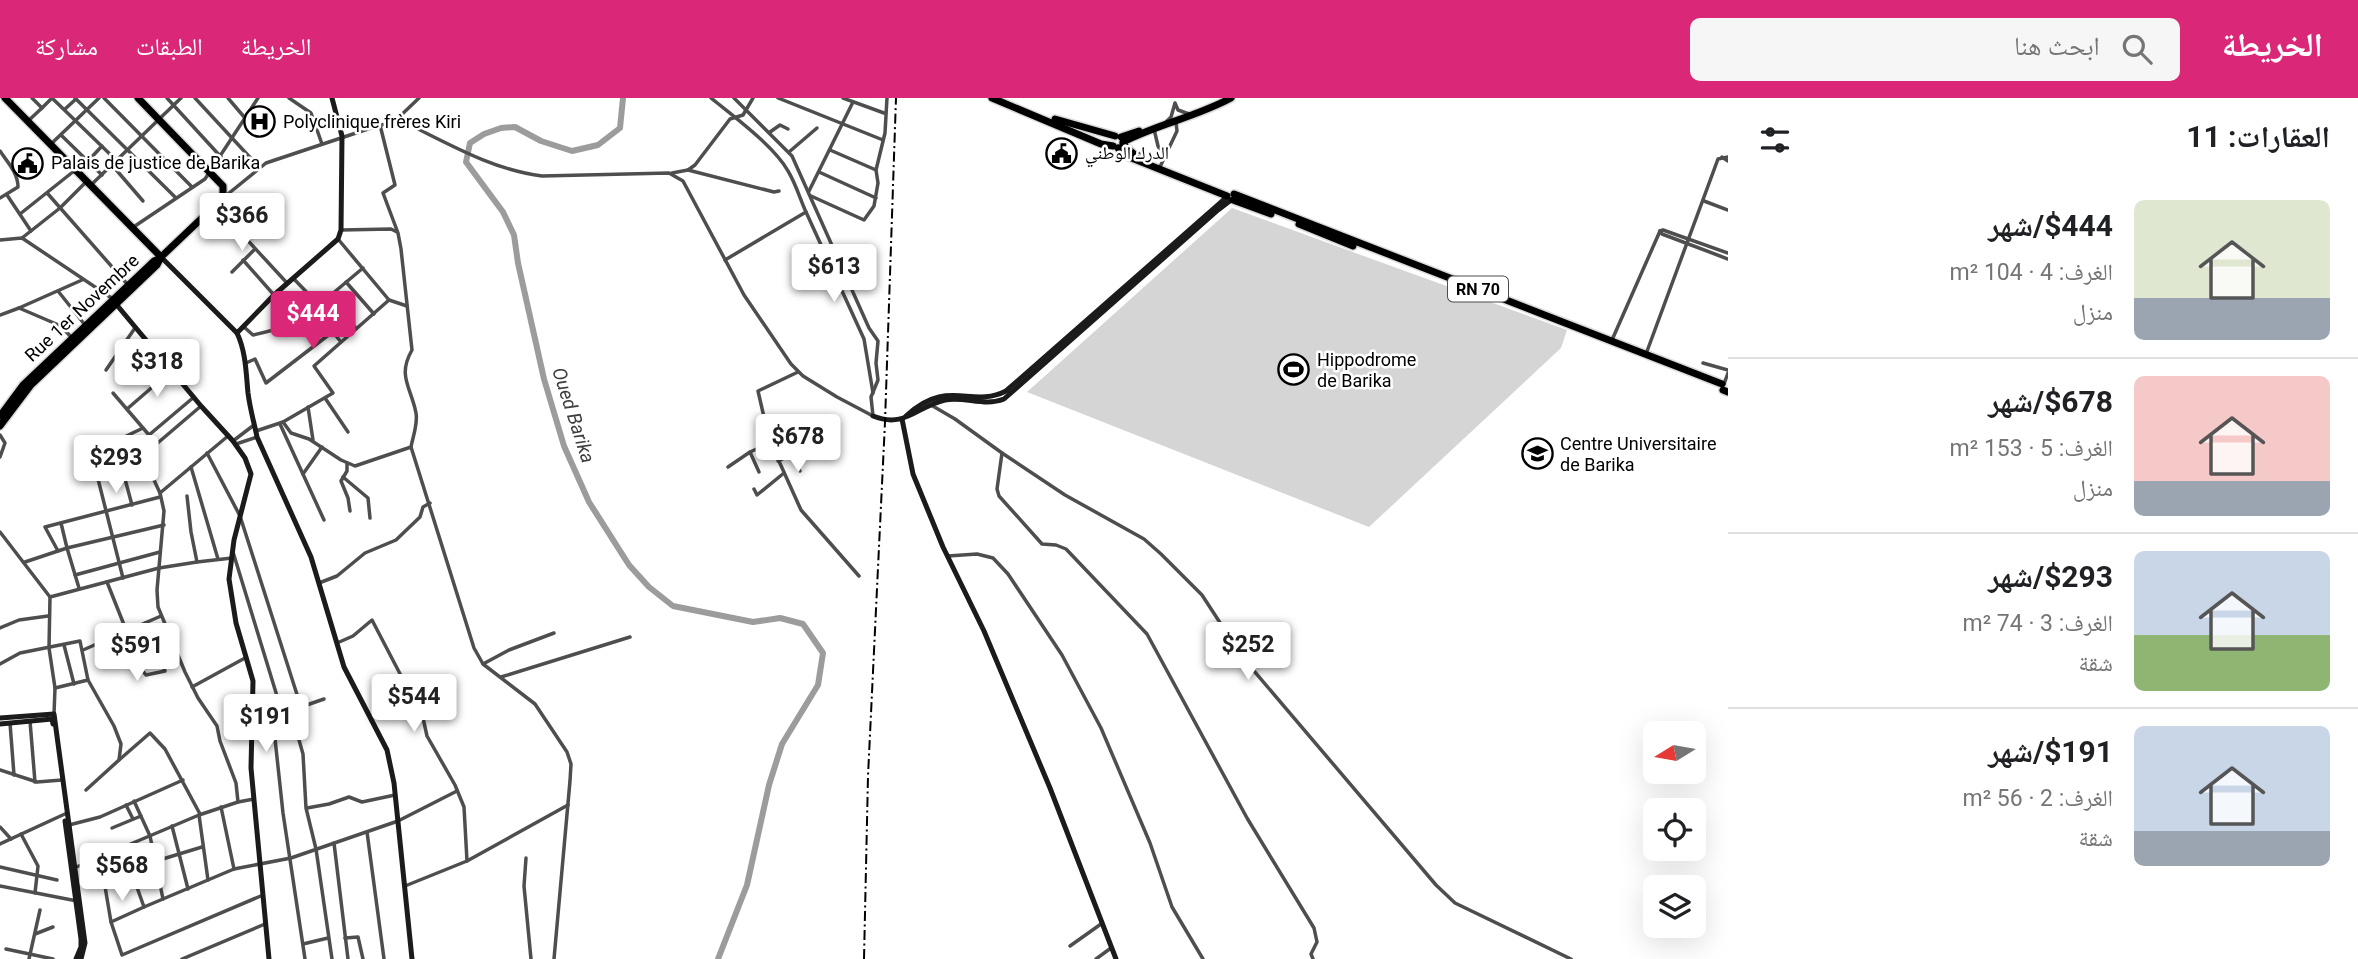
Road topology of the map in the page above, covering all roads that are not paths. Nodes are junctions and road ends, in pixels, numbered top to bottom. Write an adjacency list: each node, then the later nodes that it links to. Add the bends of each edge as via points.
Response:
1 (32, 98): 27 (street)
2 (52, 98): 27 (street); 29 (street)
3 (76, 98): 28 (street); 29 (street)
4 (101, 98): 28 (street); 47 (street)
5 (138, 98): 36 (main road)
6 (167, 98): 26 (street)
7 (181, 98): 26 (street)
8 (195, 98): 49 (street)
9 (228, 98): 33 (street)
10 (258, 98): 33 (street)
11 (289, 98): 53 (street, via 311,113)
12 (332, 98): 48 (street)
13 (419, 98): 38 (street)
14 (711, 98): 34 (street)
15 (734, 98): 30 (street)
16 (752, 98): 30 (street)
17 (778, 98): 40 (street)
18 (843, 98): 25 (street)
19 (887, 98): 31 (street)
20 (992, 98): 51 (main road, via 1101,144)
21 (1001, 98): 51 (main road)
22 (1231, 98): 32 (main road)
23 (3, 99): 37 (main road)
24 (1174, 101): 32 (street, via 1178,110); 42 (street, via 1171,117)
25 (853, 102): 31 (street); 40 (street)
26 (173, 105): 36 (street); 59 (street)
27 (42, 108): 37 (street)
28 (87, 108): 35 (street); 55 (street)
29 (65, 109): 35 (street)
30 (747, 111): 34 (street); 45 (street)
31 (885, 114): 50 (street)
32 (1194, 116): 39 (main road)
33 (245, 118): 49 (street)
34 (738, 118): 67 (street, via 730,119); 89 (street, via 788,170)
35 (76, 120): 46 (street); 54 (street)
36 (159, 120): 47 (street); 71 (main road)
37 (28, 121): 52 (main road)
38 (394, 122): 41 (street); 70 (street, via 404,122 500,167 542,176)
39 (1176, 122): 42 (main road); 63 (street, via 1177,131)
40 (843, 124): 50 (street); 56 (street)
41 (380, 125): 48 (street); 94 (street, via 395,185 383,193)
42 (1157, 127): 51 (main road); 63 (street)
43 (817, 128): 58 (street)
44 (788, 129): 45 (street, via 780,125)
45 (770, 132): 58 (street)
46 (61, 135): 52 (street); 62 (street)
47 (141, 136): 55 (street); 74 (street)
48 (342, 136): 53 (street); 92 (street)
49 (232, 138): 59 (street); 65 (street)
50 (883, 140): 68 (street)
51 (1119, 142): 63 (main road, RN 70, via 1131,153); 63 (main road, RN 70, via 1124,155)
52 (51, 144): 66 (main road)
53 (322, 144): 65 (street)
54 (103, 146): 61 (street); 62 (street)
55 (128, 150): 61 (street); 79 (street)
56 (830, 150): 68 (street); 69 (street)
57 (0, 151): 78 (street, via 18,182)
58 (789, 152): 76 (street)
59 (221, 157): 71 (street)
60 (1726, 158): 85 (street, via 1718,159)
61 (117, 160): 64 (street)
62 (88, 161): 72 (street)
63 (1161, 164): 80 (main road, RN 70)
64 (112, 165): 72 (street); 84 (street)
65 (258, 167): 82 (street)
66 (75, 169): 73 (main road); 77 (street)
67 (688, 170): 70 (street); 75 (street)
68 (876, 170): 83 (street)
69 (819, 172): 76 (street); 83 (street)
70 (669, 173): 103 (street, via 683,181)
71 (209, 174): 74 (street); 82 (main road, via 223,186)
72 (102, 175): 73 (street)
73 (89, 183): 87 (street); 91 (main road)
74 (192, 187): 79 (street)
75 (779, 191)
76 (810, 193): 83 (street, via 864,220); 140 (street, via 878,341 878,380)
77 (48, 194): 87 (street); 90 (street)
78 (7, 195): 81 (street); 90 (street)
79 (175, 197): 91 (street)
80 (1230, 197): 121 (main road, RN 70); 143 (street, via 1008,396 991,402 950,399)
81 (0, 198)
82 (223, 198): 86 (main road)
83 (876, 198)
84 (143, 201)
85 (1704, 201): 88 (street); 98 (street)
86 (216, 206): 99 (street); 101 (main road)
87 (60, 208): 93 (street); 110 (street)
88 (1728, 210)
89 (806, 212): 103 (street); 140 (street, via 864,339)
90 (20, 214): 93 (street)
91 (132, 228): 101 (main road)
92 (341, 230): 94 (street, via 391,229); 96 (street)
93 (31, 231): 95 (street)
94 (398, 233): 116 (street)
95 (22, 238): 97 (street); 107 (street)
96 (338, 239): 104 (street); 106 (street)
97 (0, 240)
98 (1688, 242): 100 (street); 130 (street, via 1660,232); 131 (street)
99 (255, 249): 102 (street); 109 (street)
100 (1728, 256)
101 (162, 257): 110 (main road, Rue 1er Novembre); 114 (main road); 127 (street)
102 (243, 260): 105 (street); 112 (street)
103 (724, 260): 136 (street, via 771,336)
104 (363, 268): 108 (street); 113 (street)
105 (232, 272)
106 (293, 278): 109 (street); 115 (street)
107 (83, 280): 111 (street); 114 (street)
108 (346, 282): 115 (street); 119 (street)
109 (287, 284): 112 (street)
110 (128, 285): 114 (main road, Rue 1er Novembre)
111 (58, 291): 117 (street); 122 (street)
112 (274, 295): 123 (street)
113 (389, 300): 116 (street); 119 (street)
114 (115, 301): 122 (main road, Rue 1er Novembre); 124 (street); 151 (main road, via 26,390)
115 (319, 305): 118 (street)
116 (407, 306): 160 (street, via 412,350 404,370 416,417)
117 (19, 309): 120 (street); 128 (street, via 61,326)
118 (314, 309): 123 (street, via 280,328 253,335); 126 (street)
119 (374, 314): 125 (street)
120 (0, 315)
121 (1538, 315): 130 (main road, RN 70); 138 (main road, RN 70)
122 (85, 326): 128 (main road, Rue 1er Novembre)
123 (244, 327): 127 (street)
124 (135, 328): 134 (street); 135 (street)
125 (356, 329): 126 (street, via 348,320); 129 (street)
126 (333, 332): 129 (street); 132 (street, via 266,383 255,359)
127 (237, 333): 132 (street)
128 (72, 338): 147 (main road, Rue 1er Novembre, via 23,385)
129 (341, 342): 142 (street, via 314,366 332,393)
130 (1612, 342): 131 (main road, RN 70)
131 (1646, 355): 138 (main road, RN 70)
132 (246, 363): 153 (street)
133 (1703, 363): 137 (street)
134 (106, 370)
135 (171, 371): 141 (street); 146 (street)
136 (799, 371): 148 (street); 158 (street, via 758,391)
137 (1728, 372): 138 (street)
138 (1724, 387)
139 (113, 393): 146 (street)
140 (873, 393): 148 (street)
141 (194, 397): 144 (street); 152 (street, via 149,435)
142 (325, 398): 145 (street); 154 (street)
143 (930, 403): 149 (street); 164 (street)
144 (201, 406): 156 (street); 161 (street)
145 (309, 408): 150 (street); 157 (street)
146 (127, 409): 152 (street)
147 (0, 416)
148 (873, 416): 149 (street)
149 (903, 419): 195 (street, via 913,474)
150 (282, 423): 153 (street); 157 (street, via 291,433); 175 (street)
151 (0, 426)
152 (143, 428): 166 (street, via 116,441)
153 (256, 431): 156 (street); 156 (street); 206 (street)
154 (348, 432)
155 (0, 435): 165 (street, via 5,443)
156 (232, 440): 163 (street); 184 (street, via 251,474)
157 (313, 442): 159 (street)
158 (770, 443): 162 (street); 167 (street)
159 (322, 447): 168 (street); 175 (street)
160 (411, 447): 168 (street, via 365,464); 180 (street)
161 (141, 452): 166 (street); 178 (street)
162 (750, 452): 170 (street); 173 (street)
163 (207, 453): 169 (street); 184 (street)
164 (1002, 453): 319 (street, via 997,489 1002,501 1042,544 1066,549 1147,634 1247,818 1314,928); 320 (street, via 1144,539 1161,554 1202,595 1243,658 1455,903)
165 (0, 457)
166 (123, 458): 171 (street, via 126,465)
167 (778, 461): 172 (street, via 790,455); 174 (street)
168 (347, 463): 176 (street)
169 (191, 467): 178 (street); 197 (street)
170 (728, 467)
171 (122, 468): 181 (street); 182 (street, via 98,479)
172 (800, 471)
173 (759, 472)
174 (784, 472): 177 (street, via 757,495); 203 (street, via 802,510)
175 (303, 474): 186 (street)
176 (343, 477): 183 (street); 185 (street, via 368,498)
177 (754, 489)
178 (160, 495): 181 (street); 188 (street)
179 (187, 496): 199 (street)
180 (430, 503): 206 (street, via 396,540 365,552 337,576); 222 (street, via 468,630)
181 (132, 505): 182 (street)
182 (108, 511): 187 (street); 190 (street)
183 (350, 511)
184 (240, 516): 192 (street); 228 (street, via 300,707)
185 (370, 517)
186 (324, 520)
187 (61, 523): 191 (street); 193 (street, via 44,527)
188 (164, 525): 190 (street); 194 (street)
189 (0, 532): 198 (street)
190 (113, 538): 191 (street); 200 (street)
191 (67, 548): 193 (street); 202 (street)
192 (233, 550): 196 (street); 229 (street)
193 (58, 551): 198 (street)
194 (160, 552): 200 (street); 201 (street)
195 (948, 556): 294 (street, via 1050,789); 318 (street, via 993,558 1062,655 1101,728 1172,907)
196 (232, 558): 197 (street); 220 (street, via 229,579)
197 (218, 559): 199 (street)
198 (25, 562): 208 (street)
199 (197, 562): 201 (street)
200 (119, 563): 202 (street); 204 (street)
201 (159, 568): 204 (street); 210 (street)
202 (75, 575): 207 (street)
203 (859, 576)
204 (123, 578): 205 (street)
205 (107, 582): 207 (street); 213 (street)
206 (319, 583): 216 (street)
207 (79, 589): 208 (street)
208 (50, 597): 209 (street)
209 (48, 616): 212 (street); 218 (street)
210 (161, 616): 211 (street); 226 (street)
211 (145, 623): 213 (street); 213 (street, via 165,671 144,673)
212 (0, 628)
213 (125, 632): 219 (street)
214 (554, 633): 222 (street)
215 (630, 637): 223 (street)
216 (337, 643): 242 (street, via 372,620); 243 (street, via 353,687 387,750)
217 (64, 645): 218 (street); 219 (street, via 80,641); 225 (street)
218 (49, 648): 221 (street, via 20,653); 227 (street)
219 (82, 651): 224 (street)
220 (247, 657): 226 (street); 244 (street, via 253,681)
221 (0, 664)
222 (483, 664): 223 (street)
223 (500, 677): 248 (street, via 535,704 567,752)
224 (88, 680): 225 (street); 235 (street, via 121,744)
225 (74, 684): 227 (street)
226 (192, 687): 246 (street, via 217,726)
227 (55, 688): 230 (street)
228 (324, 699)
229 (281, 709): 250 (street, via 285,723 297,733 303,754); 271 (street, via 272,711)
230 (53, 716): 231 (street); 232 (street); 238 (street)
231 (0, 718)
232 (30, 721): 233 (street); 240 (street)
233 (10, 723): 234 (street); 237 (street)
234 (0, 724)
235 (119, 760): 239 (street, via 150,733); 241 (street)
236 (0, 770): 237 (street)
237 (14, 775): 240 (street)
238 (61, 780): 240 (street); 251 (street)
239 (183, 780): 245 (street); 252 (street)
240 (35, 782)
241 (86, 790)
242 (457, 791): 255 (street); 274 (street, via 464,807)
243 (395, 795): 250 (street, via 362,803 349,797); 255 (street)
244 (254, 799): 246 (street); 275 (street)
245 (134, 802): 247 (street); 253 (street)
246 (238, 802): 249 (street)
247 (126, 805): 254 (street); 256 (street)
248 (568, 805): 274 (street); 315 (street)
249 (222, 807): 252 (street); 279 (street)
250 (306, 808): 268 (street)
251 (66, 813): 256 (street); 261 (street); 277 (street)
252 (200, 815): 258 (street); 266 (street)
253 (141, 817): 254 (street); 262 (street)
254 (133, 820): 259 (street)
255 (398, 821): 260 (street); 284 (street)
256 (69, 825): 277 (street)
257 (0, 827): 263 (street)
258 (172, 827): 262 (street); 269 (street)
259 (112, 828)
260 (367, 832): 265 (street); 312 (street)
261 (21, 834): 263 (street); 280 (street, via 38,866)
262 (150, 836): 267 (street); 273 (street)
263 (11, 839): 264 (street)
264 (1, 842)
265 (334, 843): 268 (street); 298 (street)
266 (202, 847): 269 (street); 282 (street)
267 (123, 848): 270 (street); 278 (street)
268 (316, 849): 271 (street); 297 (street)
269 (180, 854): 273 (street); 285 (street)
270 (100, 857): 277 (street); 292 (street)
271 (291, 858): 275 (street); 299 (street)
272 (526, 858): 314 (street)
273 (156, 861): 278 (street); 288 (street)
274 (467, 861): 284 (street)
275 (262, 864): 279 (street); 287 (street)
276 (0, 867): 280 (street)
277 (74, 869): 289 (street)
278 (130, 869): 290 (street)
279 (233, 869): 282 (street)
280 (37, 876): 281 (street); 286 (street)
281 (57, 880)
282 (208, 880): 285 (street)
283 (0, 886): 286 (street)
284 (405, 886): 313 (street)
285 (188, 889): 288 (street)
286 (35, 893): 289 (street)
287 (265, 894): 292 (street, via 122,955); 293 (street)
288 (163, 899): 290 (street)
289 (78, 902): 306 (street, via 85,943)
290 (144, 907): 292 (street)
291 (40, 910): 296 (street)
292 (111, 922)
293 (267, 923): 304 (street); 307 (street)
294 (1101, 925): 300 (street); 301 (street)
295 (53, 927): 296 (street)
296 (35, 934): 303 (street)
297 (328, 938): 299 (street); 309 (street)
298 (345, 938): 310 (street); 311 (street, via 358,937)
299 (303, 944): 308 (street)
300 (1070, 946)
301 (1111, 947): 316 (street); 317 (street)
302 (6, 949): 303 (street)
303 (30, 957): 305 (street)
304 (268, 958)
305 (53, 959)
306 (78, 959)
307 (182, 959)
308 (305, 959)
309 (332, 959)
310 (348, 959)
311 (363, 959)
312 (384, 959)
313 (412, 959)
314 (531, 959)
315 (554, 959)
316 (1096, 959)
317 (1116, 959)
318 (1203, 959)
319 (1313, 959)
320 (1571, 959)

